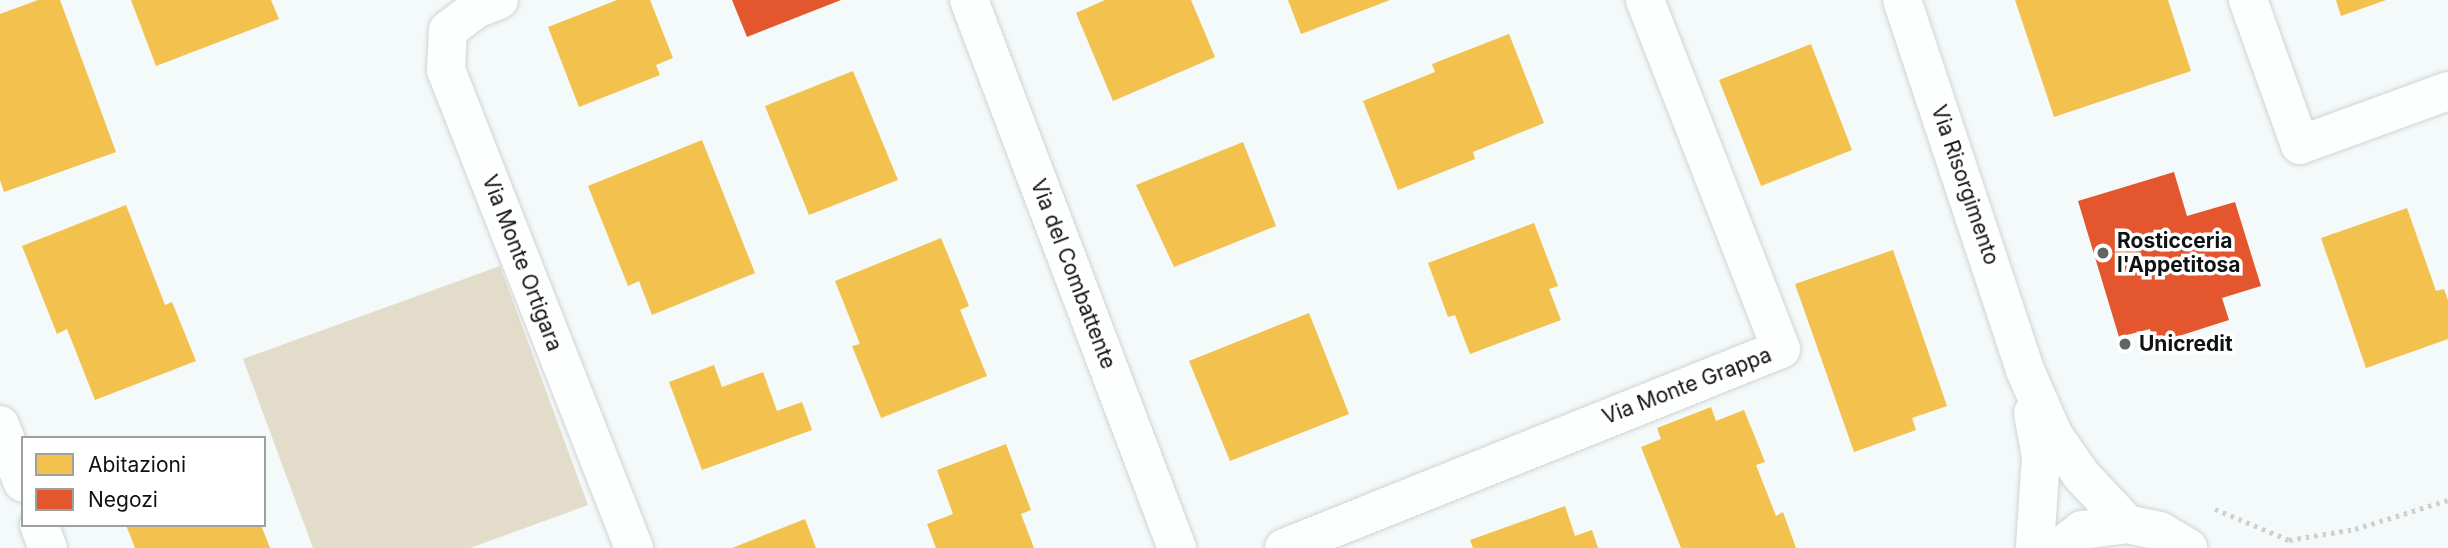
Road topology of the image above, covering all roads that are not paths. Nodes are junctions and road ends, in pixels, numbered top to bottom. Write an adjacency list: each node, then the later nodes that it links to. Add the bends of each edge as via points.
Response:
1 (499, 0): 13 (street, Via Monte Ortigara, via 476,9 448,30 446,70)
2 (1645, 0): 15 (street, Via Monte Grappa, via 1781,349)
3 (1902, 0): 7 (street, Via Risorgimento)
4 (2248, 0): 6 (street, via 2300,145)
5 (972, 1): 14 (street, Via del Combattente)
6 (2448, 91)
7 (2025, 370): 10 (street, Via Risorgimento, via 2054,436 2082,476); 16 (street, Via Risorgimento, via 2041,457)
8 (0, 425): 9 (street)
9 (21, 478)
10 (2127, 524): 17 (street, via 2082,530); 18 (street, via 2160,531)
11 (40, 527): 12 (street)
12 (48, 548)
13 (634, 548)
14 (1177, 548)
15 (1284, 548)
16 (2035, 548)
17 (2059, 548)
18 (2188, 548)

